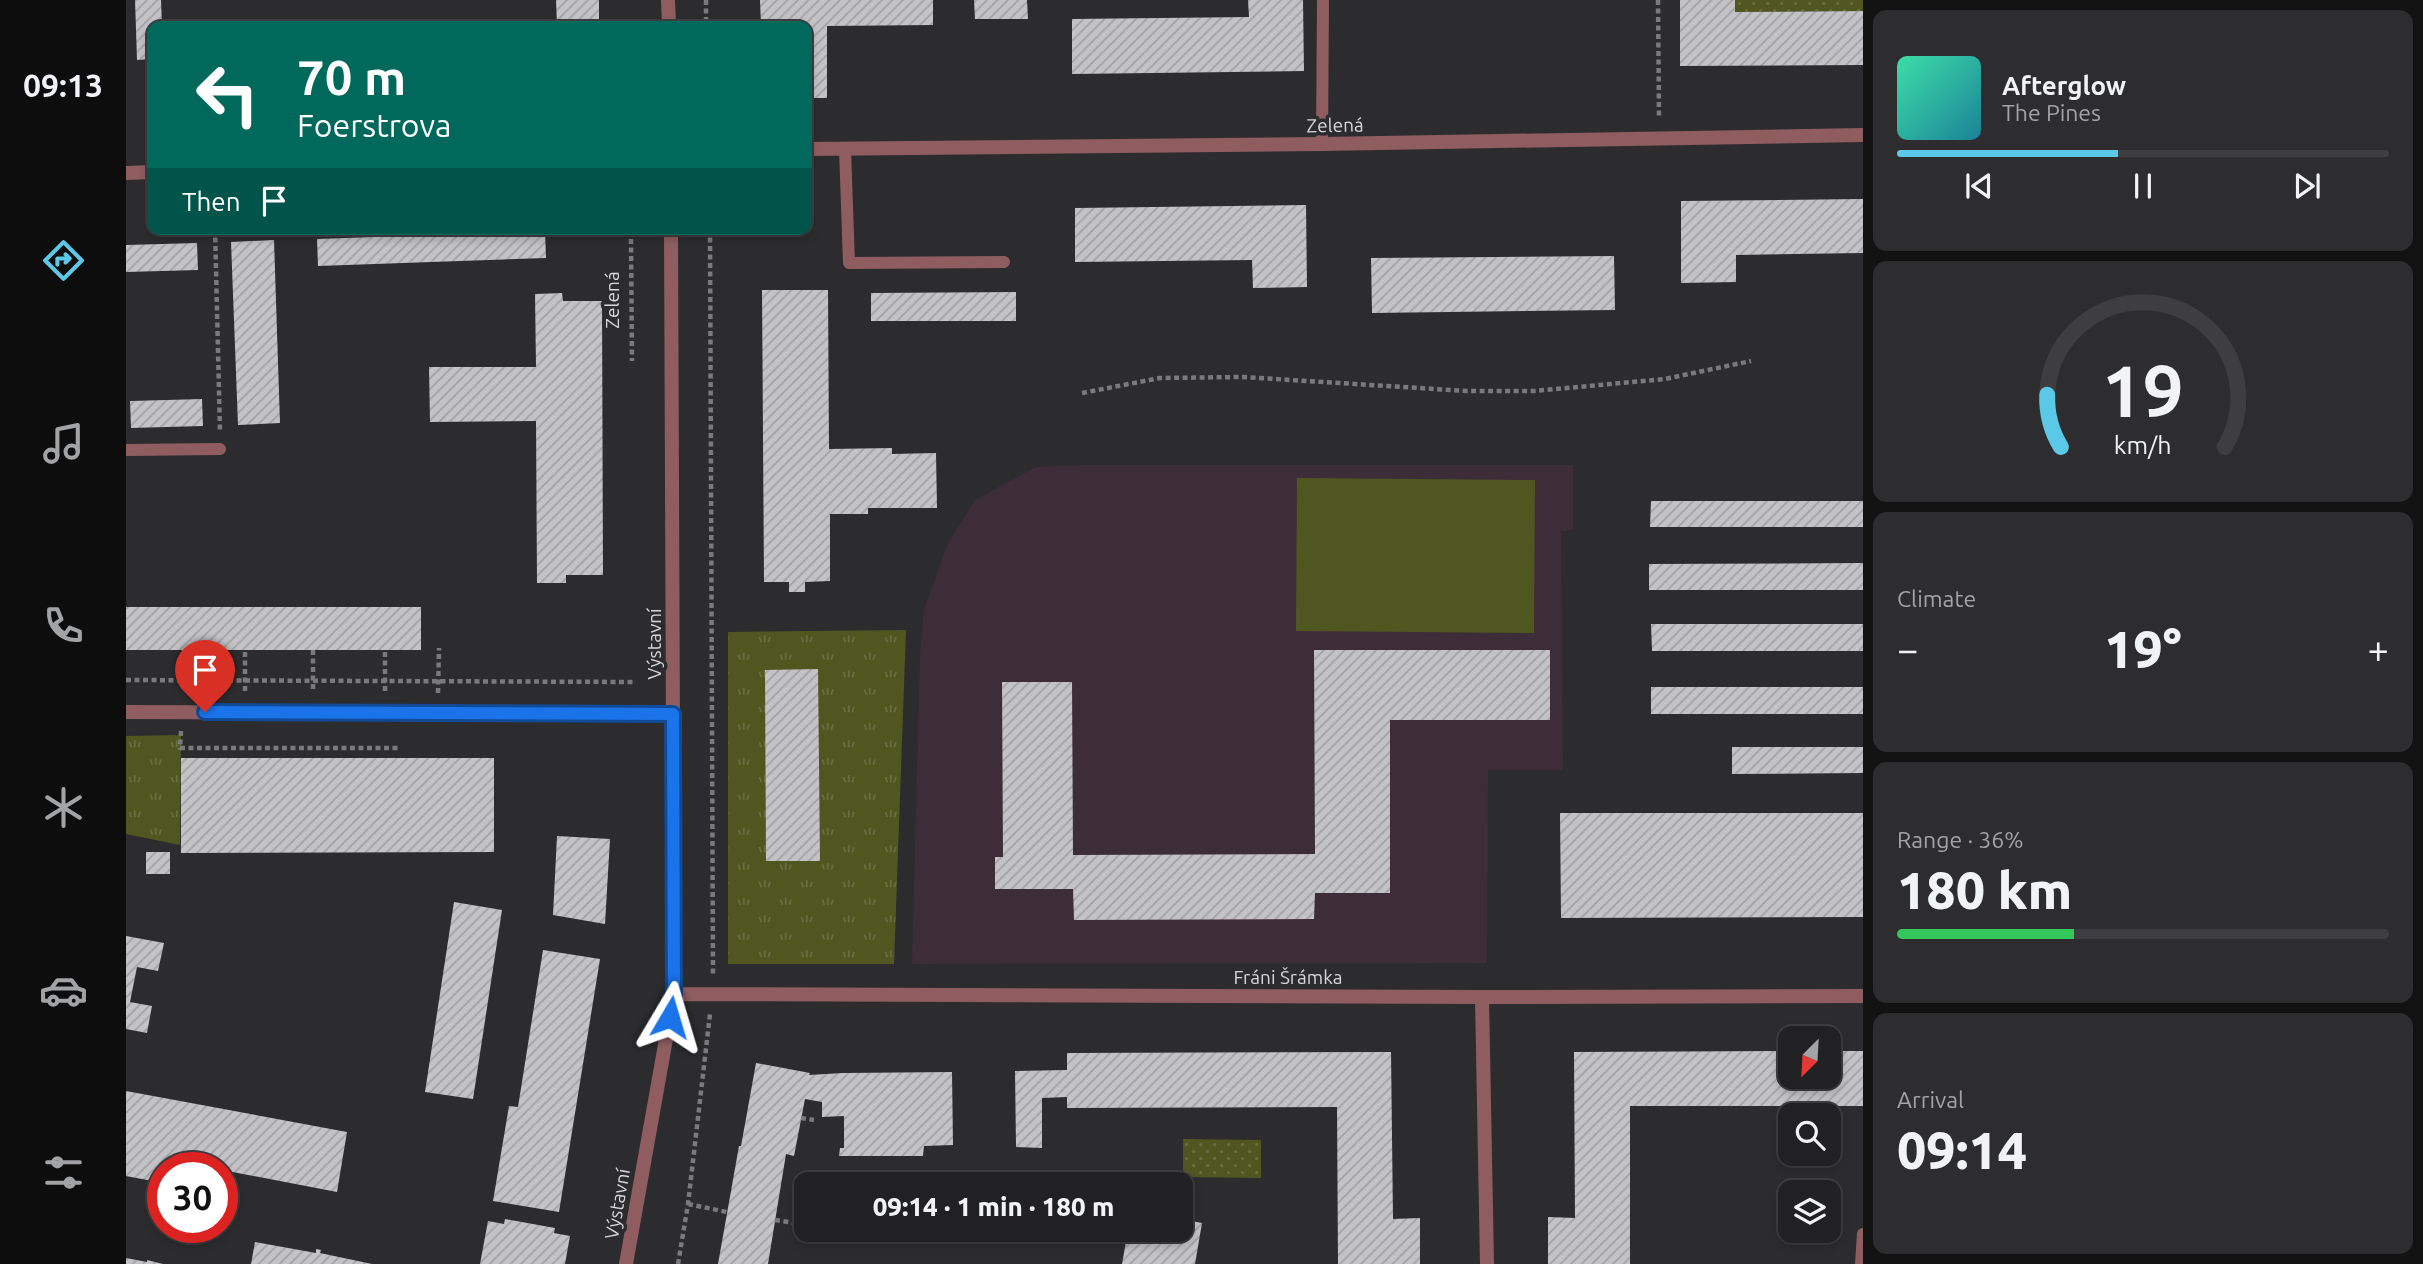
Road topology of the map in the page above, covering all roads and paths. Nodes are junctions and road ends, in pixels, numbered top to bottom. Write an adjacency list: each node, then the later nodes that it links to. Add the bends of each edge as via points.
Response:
1 (668, 0): 5 (street)
2 (706, 0): 6 (path)
3 (1323, 0): 9 (lane)
4 (1658, 0): 7 (path)
5 (669, 21)
6 (706, 21)
7 (1659, 116)
8 (1863, 135): 9 (street, Zelená)
9 (1322, 144): 11 (street, Zelená)
10 (812, 149): 11 (street, Zelená)
11 (845, 149): 18 (lane, via 849,263)
12 (147, 172): 13 (street)
13 (126, 173)
14 (215, 235): 22 (path)
15 (671, 235): 42 (street, Výstavní)
16 (710, 235): 45 (path)
17 (631, 239): 19 (path, Zelená)
18 (1004, 262)
19 (632, 361)
20 (1751, 361): 21 (path, via 1665,379 1535,391 1243,377 1160,378)
21 (1082, 393)
22 (220, 449): 23 (lane)
23 (126, 450)
24 (439, 648): 34 (path)
25 (184, 650): 30 (path)
26 (245, 650): 31 (path)
27 (313, 650): 32 (path)
28 (386, 650): 33 (path)
29 (126, 680): 30 (path)
30 (185, 680): 31 (path); 38 (path)
31 (245, 681): 32 (path); 37 (path)
32 (313, 681): 33 (path); 39 (path)
33 (385, 681): 34 (path); 40 (path)
34 (438, 682): 35 (path); 41 (path)
35 (636, 682)
36 (126, 712): 38 (street)
37 (245, 712): 38 (street); 39 (street)
38 (183, 713): 43 (path, via 180,748)
39 (313, 713): 40 (street)
40 (384, 713): 41 (street)
41 (438, 713): 42 (street)
42 (673, 714): 44 (street, Výstavní)
43 (400, 748)
44 (674, 994): 45 (street, Fráni Šrámka); 55 (street, Výstavní)
45 (713, 994): 47 (street, Fráni Šrámka); 50 (path)
46 (1863, 996): 47 (street, Fráni Šrámka)
47 (1482, 998): 57 (street)
48 (801, 1118): 49 (path)
49 (814, 1120)
50 (688, 1204): 51 (path); 56 (path)
51 (727, 1212)
52 (775, 1220): 53 (path)
53 (794, 1223)
54 (1863, 1234): 58 (lane)
55 (626, 1264)
56 (678, 1264)
57 (1487, 1264)
58 (1861, 1264)

